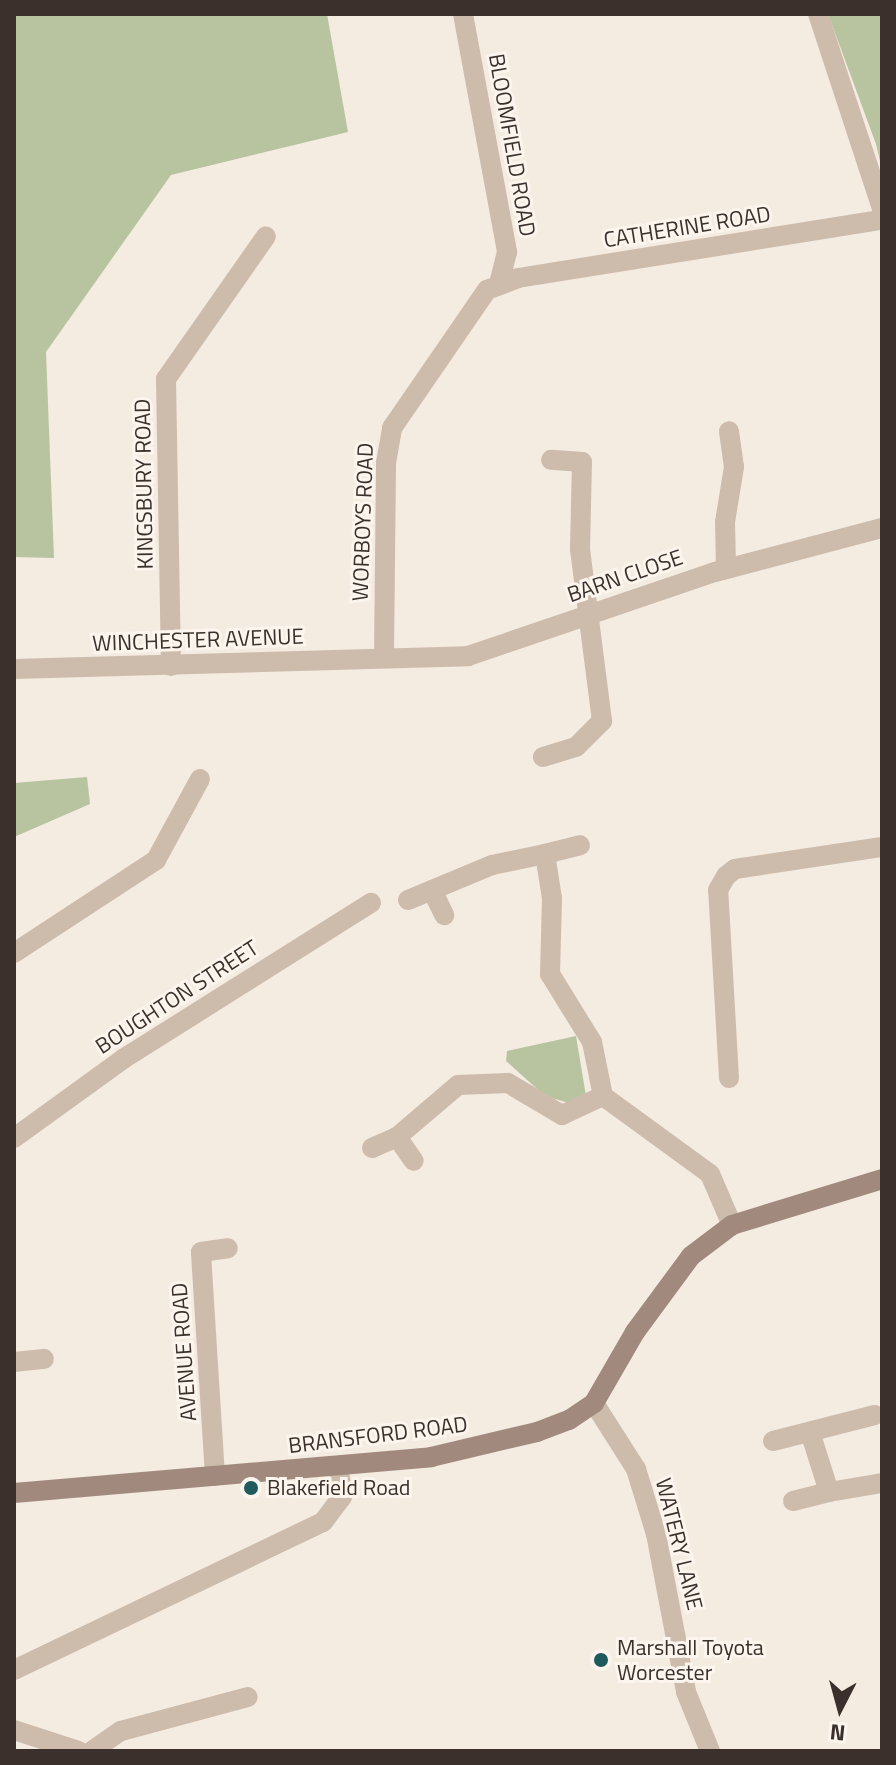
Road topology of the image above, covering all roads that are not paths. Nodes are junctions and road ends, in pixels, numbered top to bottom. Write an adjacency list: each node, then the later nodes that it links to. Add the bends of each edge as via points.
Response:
1 (463, 14): 6 (street, BLOOMFIELD ROAD, via 507,252)
2 (818, 14): 3 (street)
3 (882, 209)
4 (882, 220): 6 (street, CATHERINE ROAD)
5 (266, 236): 13 (street, KINGSBURY ROAD, via 166,379)
6 (499, 284): 12 (street, WORBOYS ROAD, via 487,290 392,428 386,463)
7 (729, 431): 10 (street, via 734,467 725,522)
8 (551, 460): 11 (street, via 582,462 580,549)
9 (882, 528): 10 (street, BARN CLOSE)
10 (726, 568): 11 (street, BARN CLOSE)
11 (591, 611): 12 (street, BARN CLOSE, via 468,656); 15 (street, via 602,721 576,747)
12 (384, 656): 13 (street, WINCHESTER AVENUE)
13 (171, 666): 14 (street, WINCHESTER AVENUE)
14 (14, 669)
15 (543, 757)
16 (200, 779): 24 (street, via 156,860)
17 (580, 845): 19 (street)
18 (882, 847): 25 (street, via 735,869 726,876 718,890)
19 (545, 854): 20 (street, via 492,865); 26 (street, via 552,898 550,974 592,1042)
20 (432, 890): 21 (street); 23 (street)
21 (408, 900)
22 (371, 903): 28 (street, BOUGHTON STREET, via 123,1059)
23 (444, 915)
24 (14, 953)
25 (729, 1078)
26 (603, 1096): 27 (street, via 562,1115 508,1083 458,1085); 32 (street, via 710,1174)
27 (397, 1137): 29 (street); 30 (street)
28 (14, 1138)
29 (372, 1148)
30 (414, 1161)
31 (882, 1179): 32 (main road, BRANSFORD ROAD)
32 (732, 1225): 36 (main road, BRANSFORD ROAD, via 691,1256 635,1332)
33 (228, 1248): 41 (street, AVENUE ROAD, via 201,1252)
34 (44, 1359): 35 (street)
35 (14, 1362)
36 (594, 1403): 40 (main road, BRANSFORD ROAD, via 569,1420 486,1446); 51 (street, WATERY LANE, via 636,1469 656,1534 686,1692)
37 (875, 1415): 38 (street)
38 (810, 1432): 39 (street); 43 (street)
39 (773, 1441)
40 (339, 1467): 41 (main road, BRANSFORD ROAD); 46 (street, via 342,1497 323,1522)
41 (215, 1476): 44 (main road, BRANSFORD ROAD)
42 (882, 1483): 43 (street)
43 (829, 1492): 45 (street)
44 (14, 1493)
45 (793, 1501)
46 (14, 1670)
47 (248, 1697): 50 (street, via 121,1731)
48 (14, 1730): 49 (street)
49 (79, 1751)
50 (92, 1751)
51 (710, 1751)

